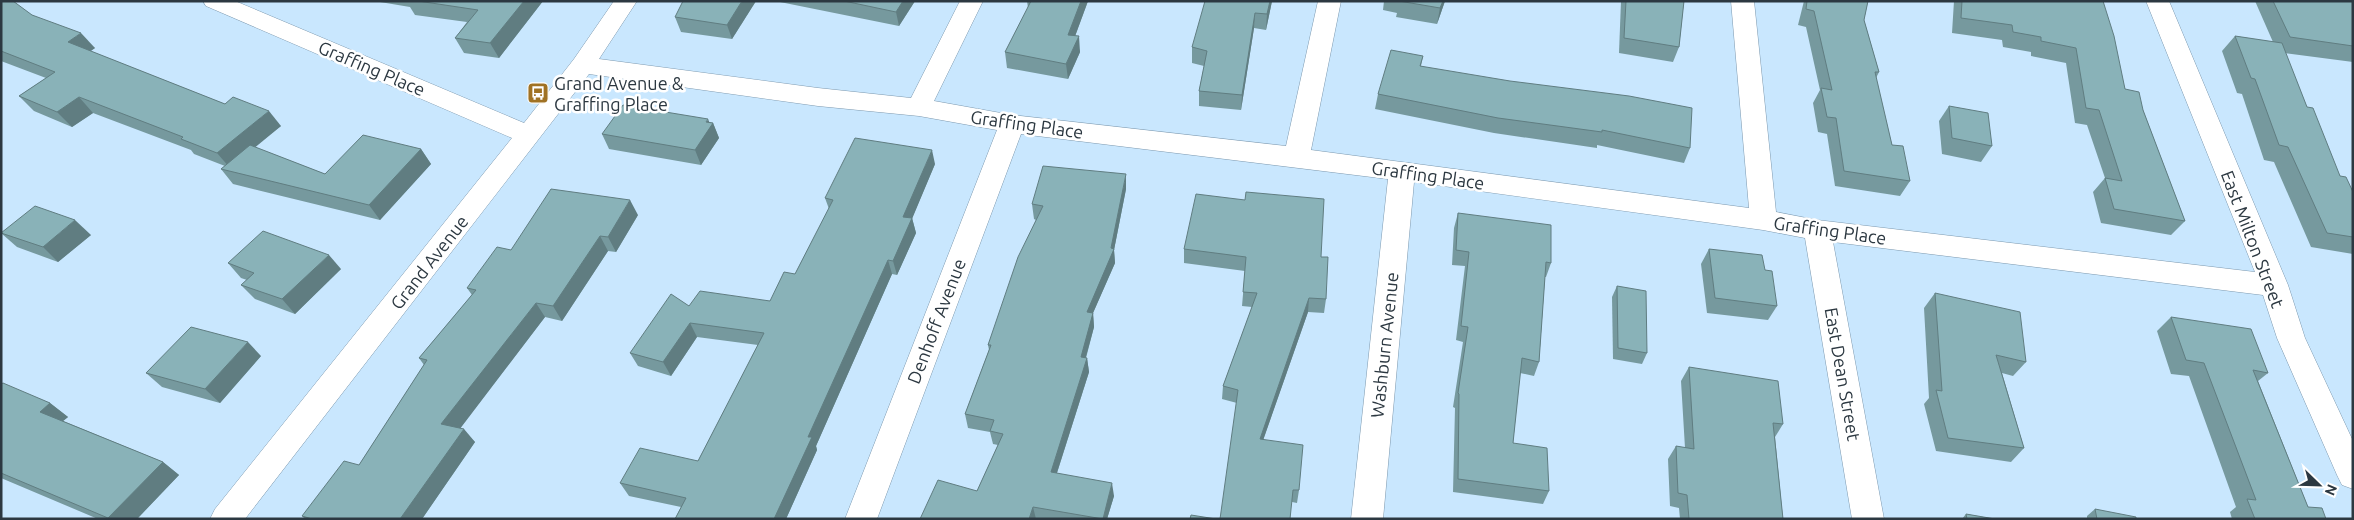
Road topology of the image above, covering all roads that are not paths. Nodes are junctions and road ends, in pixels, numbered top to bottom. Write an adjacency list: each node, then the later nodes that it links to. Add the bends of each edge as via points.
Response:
1 (214, 1): 10 (street, Graffing Place)
2 (626, 1): 7 (street, Grand Avenue)
3 (972, 1): 8 (street)
4 (1330, 1): 11 (street)
5 (1742, 1): 13 (street)
6 (2157, 1): 15 (street, East Milton Street)
7 (583, 65): 8 (street, Graffing Place, via 818,97); 10 (street, Grand Avenue)
8 (920, 107): 9 (street, Graffing Place)
9 (1012, 124): 11 (street, Graffing Place); 18 (street, Denhoff Avenue)
10 (529, 135): 17 (street, Grand Avenue)
11 (1297, 157): 12 (street, Graffing Place)
12 (1402, 172): 13 (street, Graffing Place); 19 (street, Washburn Avenue)
13 (1763, 220): 14 (street, Graffing Place)
14 (1817, 230): 15 (street, Graffing Place); 20 (street, East Dean Street)
15 (2274, 285): 16 (street, East Milton Street, via 2291,338)
16 (2353, 475)
17 (226, 519)
18 (861, 519)
19 (1367, 519)
20 (1868, 519)

